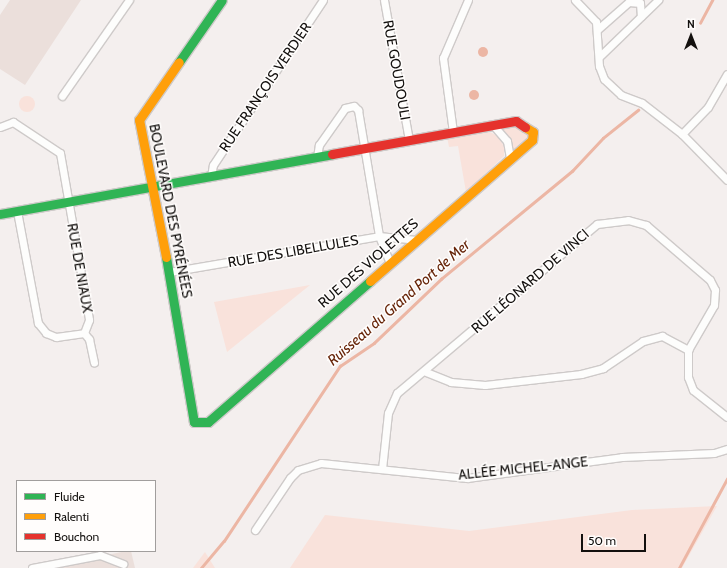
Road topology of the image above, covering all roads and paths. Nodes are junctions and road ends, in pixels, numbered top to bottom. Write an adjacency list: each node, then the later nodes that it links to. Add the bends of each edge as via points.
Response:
1 (129, 0): 13 (street)
2 (222, 0): 24 (street, BOULEVARD DES PYRÉNÉES, via 139,120)
3 (323, 0): 22 (street, RUE FRANÇOIS VERDIER, via 213,165)
4 (384, 0): 18 (street, RUE GOUDOULI)
5 (468, 0): 16 (street, via 443,58)
6 (575, 0): 10 (street, via 592,16)
7 (658, 0): 9 (street)
8 (630, 1): 9 (street, via 642,5); 10 (street)
9 (640, 16): 11 (street)
10 (598, 29): 11 (street)
11 (600, 56): 17 (street, via 601,74 621,95 642,103)
12 (727, 74): 17 (street, via 708,106)
13 (62, 96)
14 (493, 125): 16 (street); 21 (street, via 507,141); 21 (street, RUE DES VIOLETTES, via 516,121 525,124 534,136)
15 (0, 127): 25 (street, RUE DE NIAUX, via 13,122 60,153)
16 (453, 132): 18 (street)
17 (682, 134): 23 (street)
18 (409, 140): 19 (street)
19 (364, 148): 20 (street); 20 (street, via 358,110 349,106 319,145); 28 (street)
20 (317, 157): 22 (street)
21 (510, 158): 29 (street, RUE DES VIOLETTES)
22 (211, 176): 24 (street)
23 (727, 180)
24 (154, 186): 25 (street); 31 (street, BOULEVARD DES PYRÉNÉES)
25 (68, 201): 26 (street); 32 (street, RUE DE NIAUX, via 89,320)
26 (17, 210): 27 (street); 32 (street, via 38,324 46,333 56,337)
27 (0, 214)
28 (379, 236): 29 (street, RUE DES LIBELLULES); 30 (street); 31 (street, RUE DES LIBELLULES)
29 (416, 240): 30 (street, RUE DES VIOLETTES)
30 (390, 263): 37 (street, RUE DES VIOLETTES, via 208,422)
31 (169, 272): 37 (street, BOULEVARD DES PYRÉNÉES, via 190,406 194,422)
32 (84, 333): 34 (street, via 89,339)
33 (688, 350): 35 (street, via 668,337 656,336 593,372 510,383 451,382); 35 (street, RUE LÉONARD DE VINCI, via 714,305 713,285 652,228 624,220 593,227); 36 (street, via 687,370 693,390)
34 (94, 362)
35 (426, 372): 39 (street, RUE LÉONARD DE VINCI, via 401,389 390,405)
36 (727, 417)
37 (199, 423)
38 (727, 449): 39 (street, ALLÉE MICHEL-ANGE, via 714,453 622,457 467,478)
39 (382, 469): 40 (street, ALLÉE MICHEL-ANGE, via 321,463 298,470 284,484)
40 (255, 530)
41 (123, 564): 42 (street, via 100,555)
42 (32, 568)

